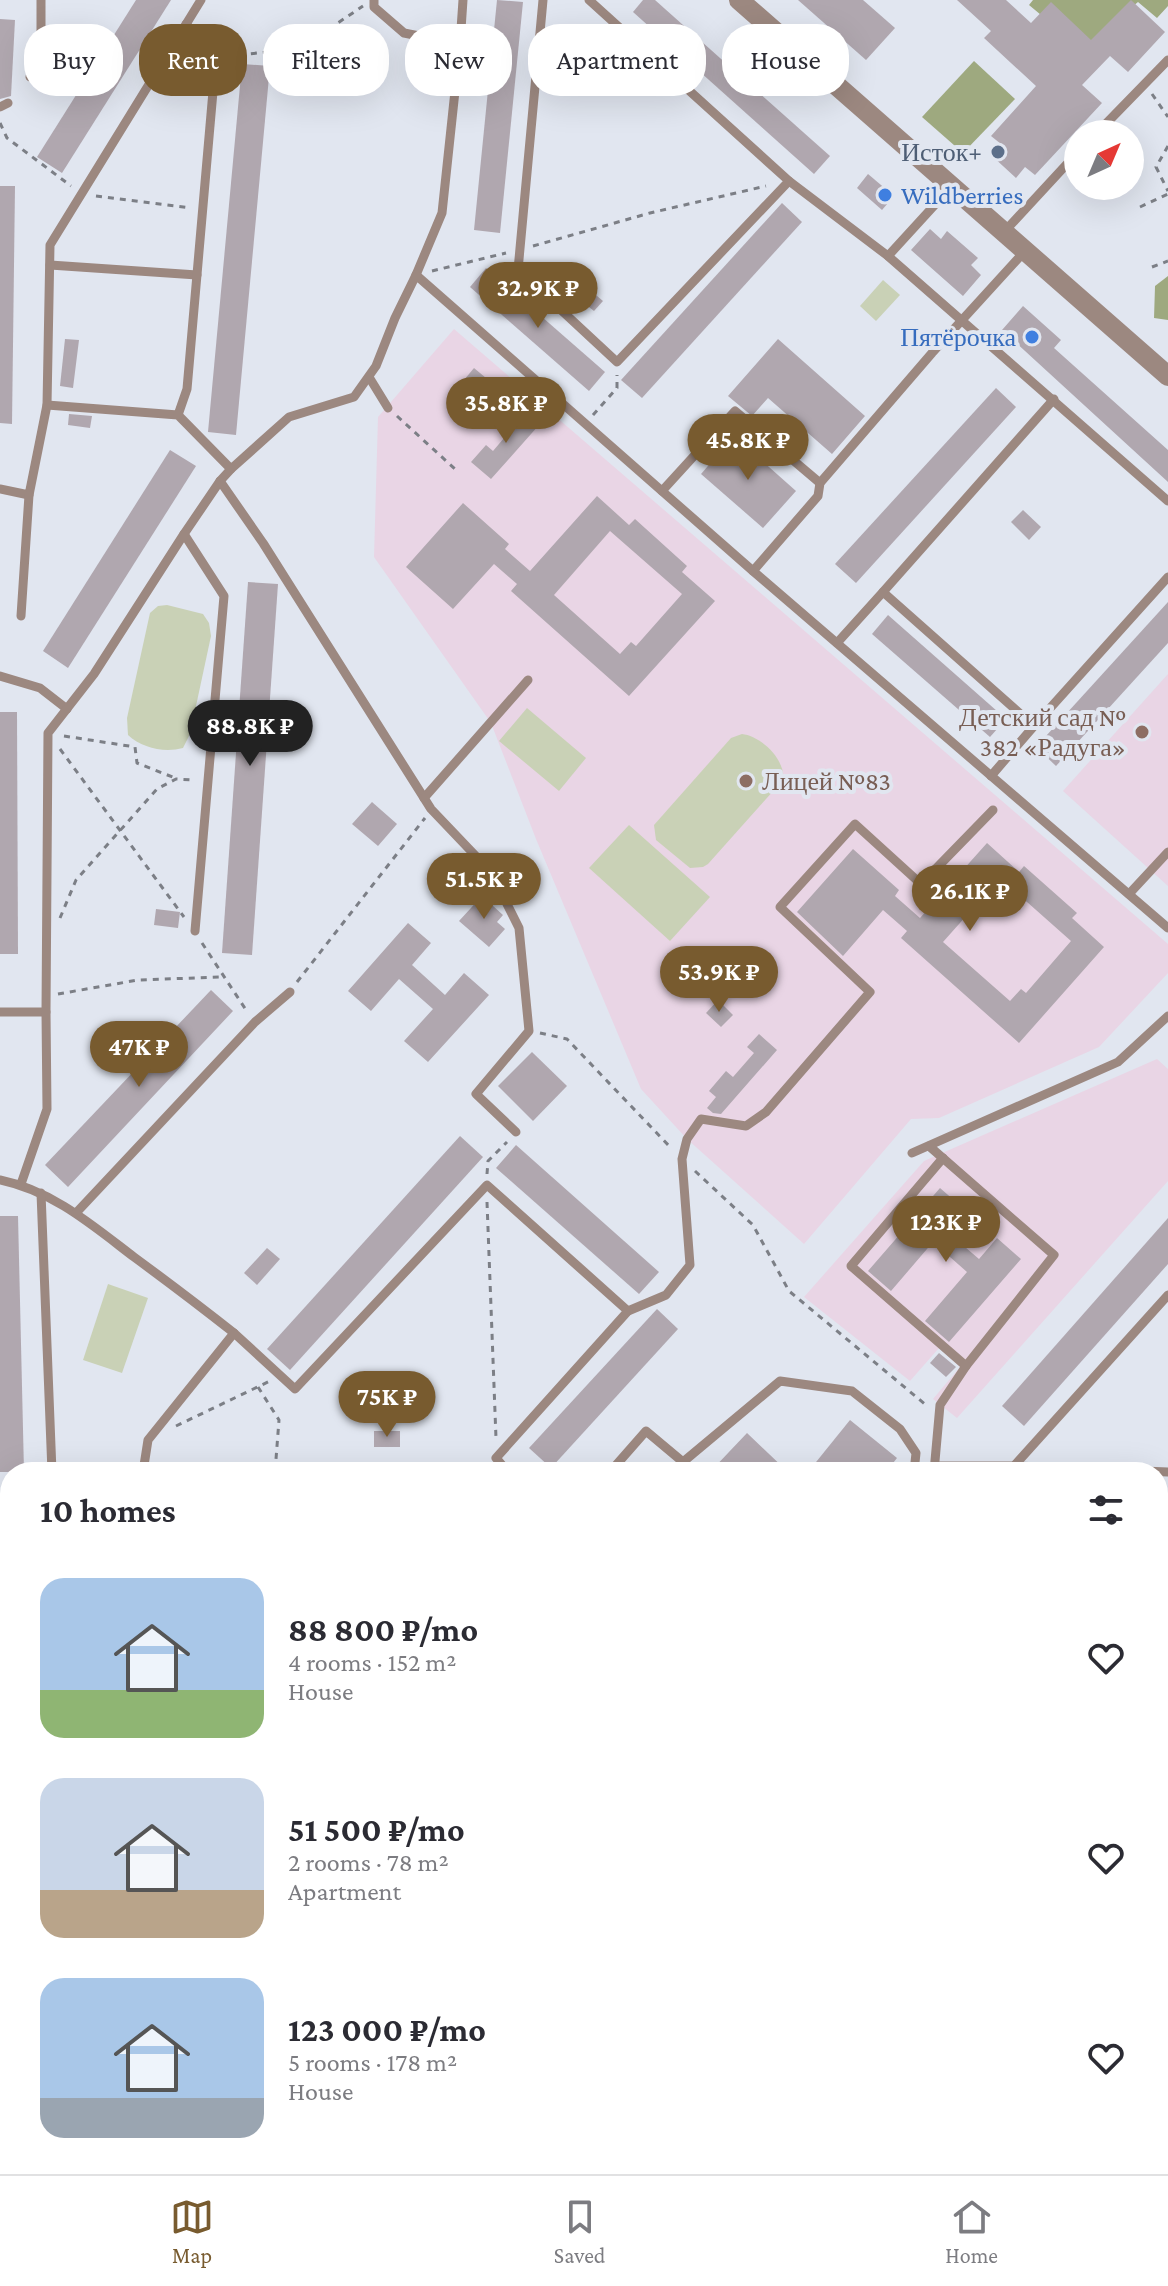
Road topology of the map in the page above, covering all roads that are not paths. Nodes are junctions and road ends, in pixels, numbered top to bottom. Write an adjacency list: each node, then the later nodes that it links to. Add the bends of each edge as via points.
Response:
1 (41, 0): 8 (lane)
2 (201, 0): 9 (lane)
3 (373, 0): 11 (lane, via 374,7)
4 (463, 0): 10 (lane)
5 (543, 0): 18 (lane, via 518,270 617,362)
6 (589, 0): 18 (lane)
7 (739, 0): 19 (street)
8 (41, 24)
9 (186, 24)
10 (461, 24)
11 (405, 33)
12 (1168, 60): 16 (lane)
13 (142, 96): 23 (lane, via 50,245)
14 (213, 96): 24 (lane)
15 (454, 96): 25 (lane, via 442,213)
16 (1110, 120)
17 (1064, 167): 20 (lane)
18 (789, 181): 22 (lane)
19 (952, 186): 20 (street); 22 (lane)
20 (1004, 232): 21 (street)
21 (1025, 251): 26 (lane); 27 (street)
22 (888, 256): 26 (lane)
23 (50, 265): 24 (lane); 30 (lane)
24 (197, 275): 32 (lane, via 187,389)
25 (416, 275): 28 (lane); 37 (lane)
26 (963, 321): 29 (lane); 35 (lane)
27 (1168, 376)
28 (369, 377): 31 (lane); 33 (lane, via 354,397 289,417)
29 (1054, 399): 39 (lane); 43 (lane)
30 (47, 405): 32 (lane); 38 (lane)
31 (388, 408)
32 (178, 415): 33 (lane)
33 (231, 469): 34 (lane)
34 (220, 481): 40 (lane); 51 (lane)
35 (820, 483): 37 (lane, via 735,411); 41 (lane, via 818,496)
36 (0, 489): 38 (lane)
37 (662, 491): 41 (lane)
38 (29, 495): 44 (lane)
39 (1168, 501)
40 (184, 534): 48 (lane); 56 (lane, via 224,596)
41 (753, 571): 45 (lane)
42 (1168, 577): 49 (lane)
43 (883, 592): 45 (lane); 49 (lane)
44 (21, 616)
45 (837, 643): 50 (lane)
46 (0, 676): 48 (lane, via 40,688)
47 (528, 680): 51 (lane)
48 (67, 709): 59 (lane, via 48,733)
49 (1034, 726): 50 (lane)
50 (991, 776): 54 (lane)
51 (424, 798): 61 (lane, via 491,872 519,928 529,1031 476,1094)
52 (993, 810): 70 (lane, via 921,884 855,824 780,907 870,992 766,1112 746,1126 701,1119 687,1139 682,1159 690,1265 666,1295)
53 (1168, 852): 54 (lane)
54 (1129, 894): 55 (lane)
55 (1168, 928)
56 (195, 931)
57 (290, 992): 68 (lane, via 255,1022)
58 (0, 1012): 59 (lane)
59 (46, 1012): 66 (lane, via 47,1109)
60 (1168, 1016): 62 (lane, via 1118,1062)
61 (516, 1132)
62 (929, 1146): 63 (lane); 64 (lane)
63 (912, 1153)
64 (943, 1158): 72 (lane, via 1054,1255); 72 (lane, via 851,1266)
65 (0, 1180): 66 (lane)
66 (21, 1184): 67 (lane)
67 (41, 1193): 68 (lane); 73 (lane)
68 (76, 1213): 71 (lane)
69 (1168, 1295): 81 (lane)
70 (628, 1311): 71 (lane, via 487,1185 295,1389); 75 (lane, via 496,1458)
71 (234, 1333): 74 (lane, via 148,1440)
72 (966, 1366): 80 (lane, via 940,1405)
73 (52, 1462)
74 (145, 1462)
75 (499, 1462)
76 (619, 1462): 77 (lane, via 646,1431)
77 (683, 1462)
78 (683, 1462): 79 (lane, via 780,1381 852,1391 900,1429 916,1453)
79 (915, 1462)
80 (935, 1462)
81 (1018, 1462)

